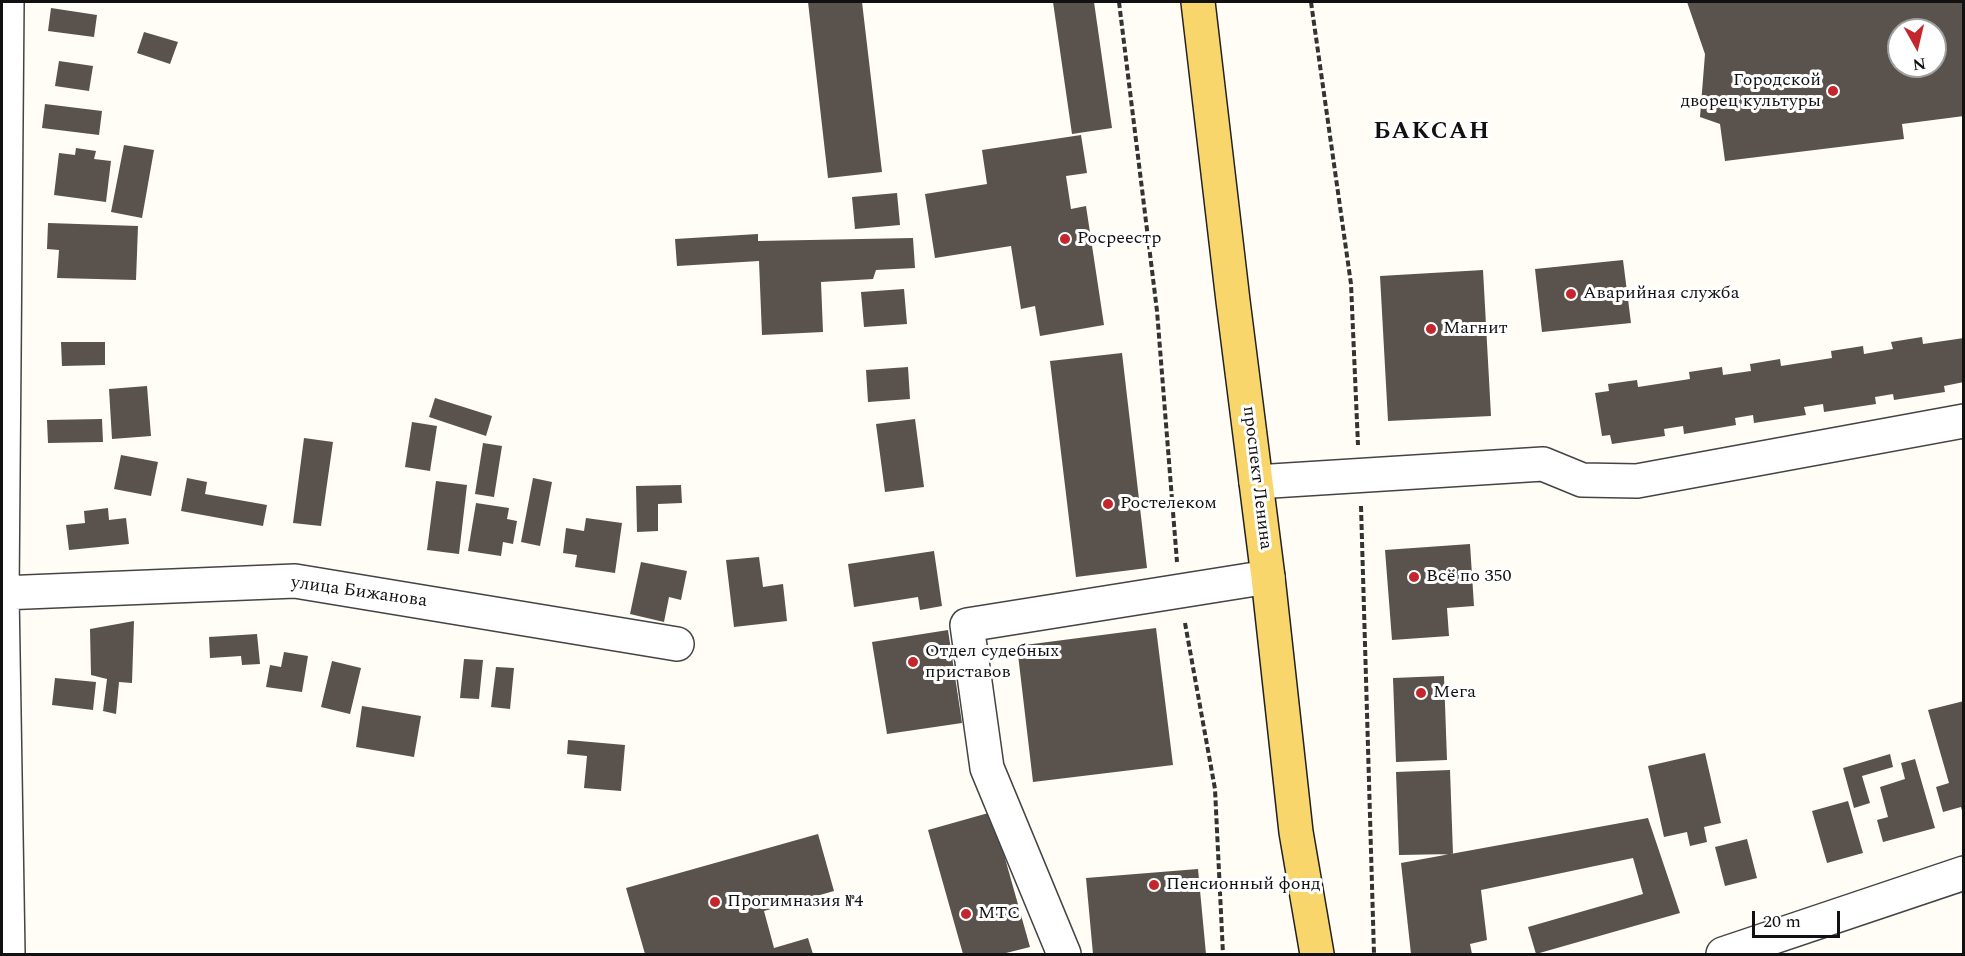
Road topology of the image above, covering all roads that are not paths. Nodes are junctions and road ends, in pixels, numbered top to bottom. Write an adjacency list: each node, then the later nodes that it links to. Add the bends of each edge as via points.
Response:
1 (7, 2): 6 (street)
2 (1198, 2): 4 (main road, проспект Ленина)
3 (1964, 421): 4 (street, via 1637,481 1582,480 1544,464)
4 (1256, 482): 5 (main road, проспект Ленина)
5 (1268, 577): 10 (street, via 967,625 987,768); 11 (main road, проспект Ленина, via 1296,832)
6 (2, 593): 7 (street, улица Бижанова, via 295,581); 9 (street)
7 (677, 644)
8 (1964, 873): 12 (street)
9 (8, 954)
10 (1064, 954)
11 (1317, 954)
12 (1723, 954)

